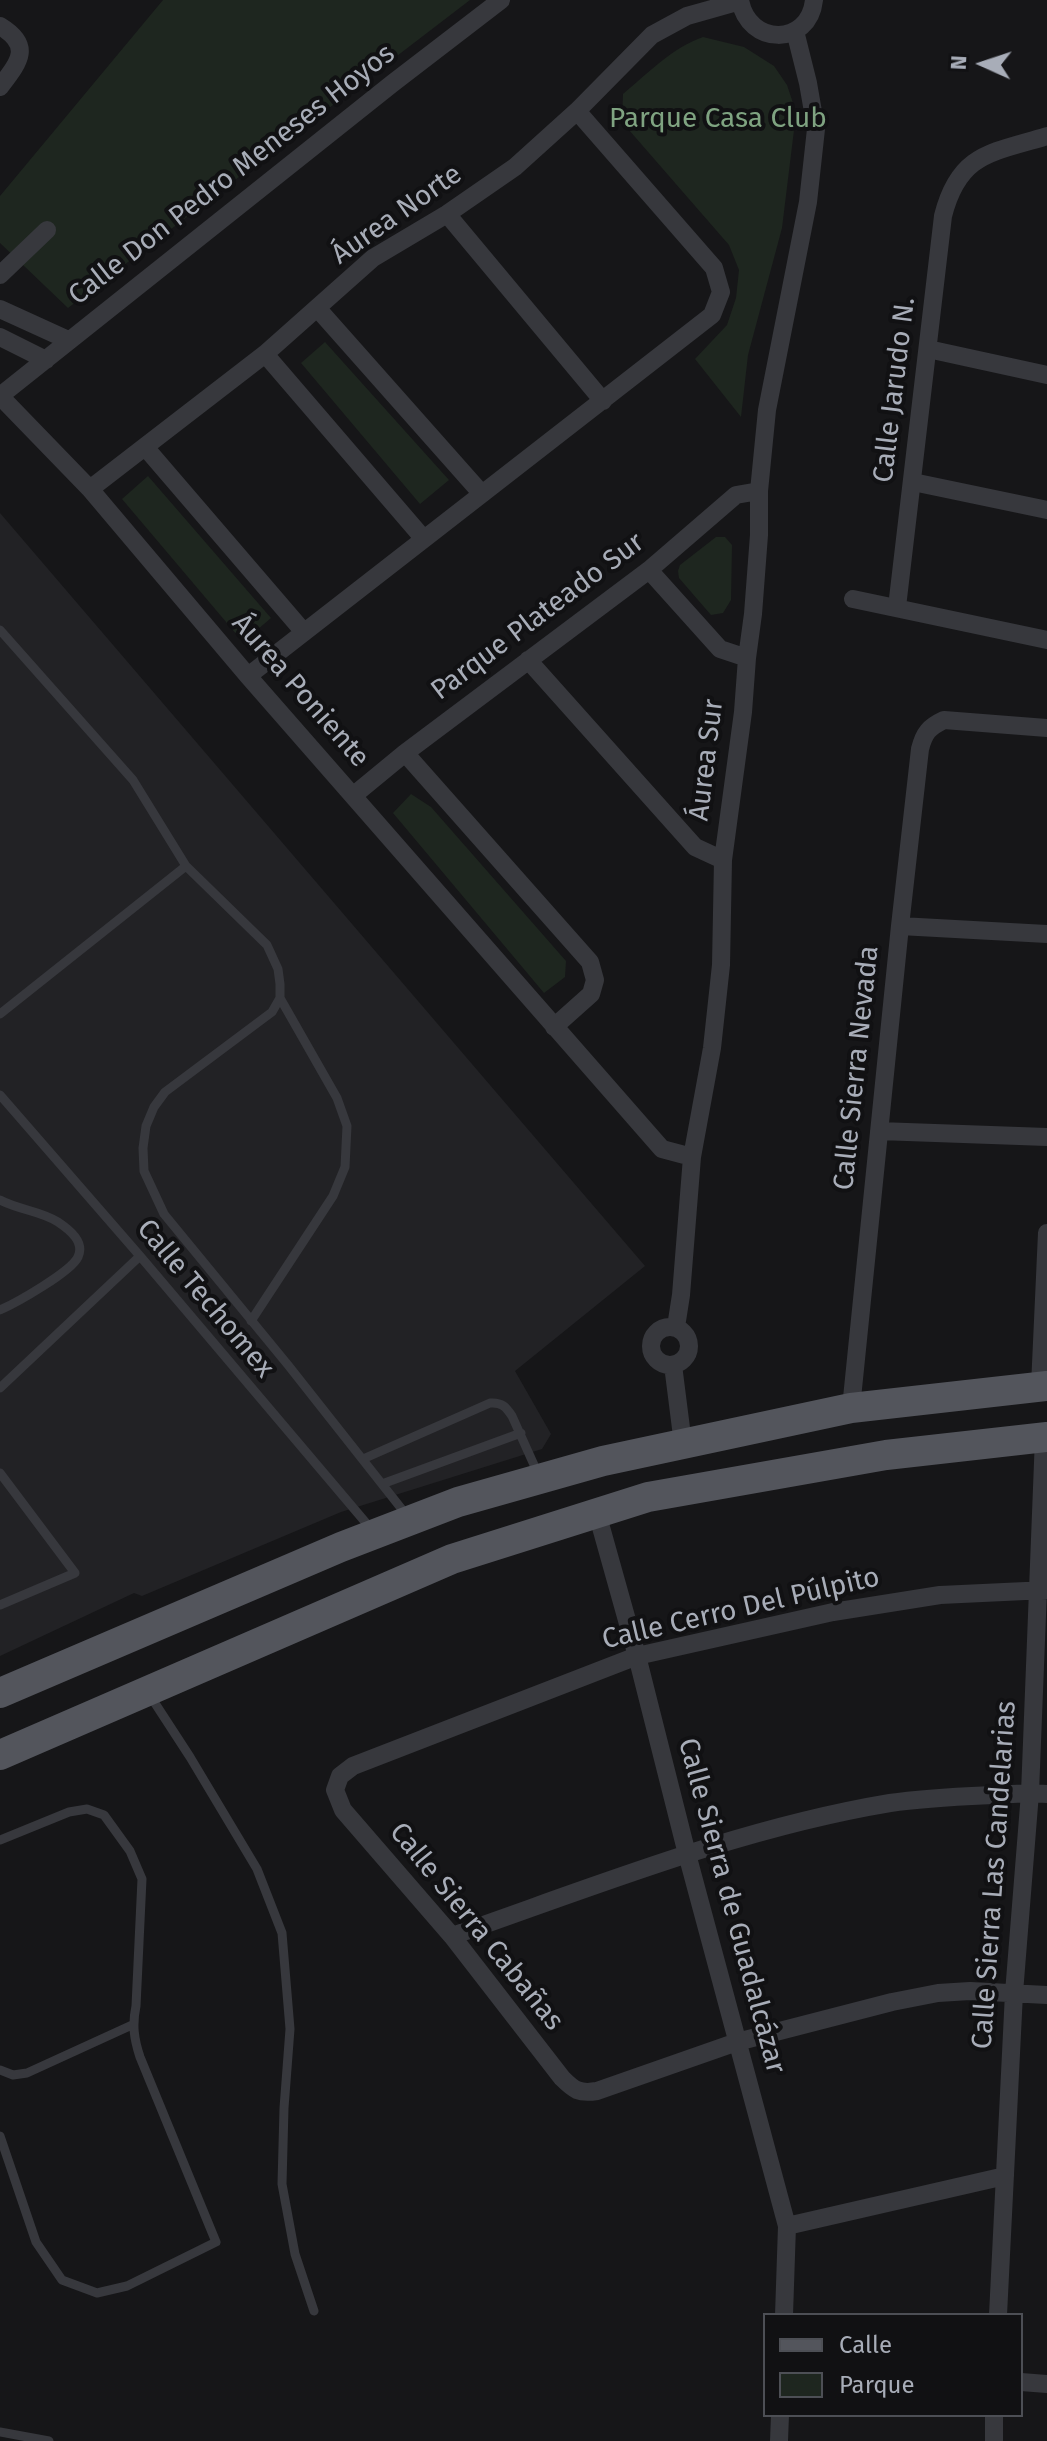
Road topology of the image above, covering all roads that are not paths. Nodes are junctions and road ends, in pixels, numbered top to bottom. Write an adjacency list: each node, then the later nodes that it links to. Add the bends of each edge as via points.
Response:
1 (501, 0): 15 (street, Calle Don Pedro Meneses Hoyos)
2 (814, 0): 5 (street, via 810,16)
3 (740, 1): 5 (street, via 746,19 759,31); 7 (street, Áurea Norte, via 687,16 652,35)
4 (0, 26): 6 (street, via 13,34 20,51)
5 (795, 31): 25 (street, Áurea Sur, via 816,129 808,202 767,410)
6 (0, 87)
7 (577, 111): 9 (street, Áurea Norte, via 515,167); 21 (street, via 714,268 721,292 712,315)
8 (1047, 136): 16 (street, Calle Jarudo N., via 989,153 968,165 955,181 943,216)
9 (447, 214): 13 (street, Áurea Norte, via 373,258); 21 (street)
10 (47, 230): 11 (street)
11 (0, 275)
12 (0, 309): 15 (street)
13 (318, 309): 17 (street, Áurea Norte); 26 (street)
14 (0, 337): 18 (street)
15 (68, 340): 18 (street, Calle Don Pedro Meneses Hoyos)
16 (928, 349): 19 (street); 23 (street, Calle Jarudo N.)
17 (265, 354): 22 (street, Áurea Norte); 28 (street)
18 (46, 360): 20 (street, Calle Don Pedro Meneses Hoyos)
19 (1047, 375)
20 (0, 396): 24 (street, Áurea Poniente)
21 (603, 401): 26 (street)
22 (145, 447): 24 (street, Áurea Norte); 33 (street)
23 (913, 482): 27 (street); 31 (street, Calle Jarudo N.)
24 (90, 489): 37 (street, Áurea Poniente)
25 (759, 491): 29 (street, Parque Plateado Sur, via 736,495); 35 (street, Áurea Sur)
26 (482, 494): 28 (street)
27 (1047, 510)
28 (423, 538): 33 (street)
29 (649, 570): 35 (street, via 720,649); 36 (street, Parque Plateado Sur)
30 (853, 599): 31 (street)
31 (897, 607): 34 (street)
32 (0, 630): 42 (lane, via 133,780)
33 (303, 631): 37 (street)
34 (1047, 640)
35 (747, 658): 41 (street, Áurea Sur)
36 (528, 660): 39 (street, Parque Plateado Sur); 41 (street, via 695,847)
37 (248, 676): 40 (street, Áurea Poniente)
38 (1047, 728): 43 (street, Calle Sierra Nevada, via 944,720 924,734)
39 (405, 753): 40 (street, Parque Plateado Sur); 47 (street, Áurea Poniente, via 590,962 595,980 591,994)
40 (354, 795): 47 (street, Áurea Poniente)
41 (723, 860): 51 (street, Áurea Sur, via 720,979)
42 (186, 866): 45 (lane, via 267,945 278,969); 46 (lane)
43 (900, 926): 44 (street); 49 (street, Calle Sierra Nevada)
44 (1047, 934)
45 (280, 998): 56 (lane, via 337,1098 347,1126 345,1167 333,1196); 56 (lane, via 272,1012 165,1092 146,1126 143,1148 144,1171 164,1214)
46 (0, 1014)
47 (554, 1027): 51 (street, Áurea Poniente, via 662,1149)
48 (0, 1095): 54 (lane, Calle Techomex)
49 (879, 1131): 50 (street); 61 (street, Calle Sierra Nevada)
50 (1047, 1137)
51 (692, 1157): 57 (street, Áurea Sur)
52 (0, 1200): 55 (lane, via 57,1221 80,1247 71,1265)
53 (1047, 1233): 59 (street)
54 (140, 1256): 60 (lane); 71 (lane, Calle Techomex)
55 (0, 1310)
56 (251, 1321): 65 (lane)
57 (676, 1327): 58 (street, Áurea Sur, via 686,1335 689,1348); 58 (street, via 658,1331 651,1347 656,1359)
58 (673, 1365): 64 (street, Áurea Sur)
59 (1044, 1386): 61 (main road)
60 (0, 1388)
61 (851, 1408): 64 (main road)
62 (521, 1433): 65 (lane, via 507,1408 490,1403); 67 (lane); 68 (lane)
63 (1046, 1437): 69 (main road, via 886,1455 648,1497); 72 (street, Calle Sierra Las Candelarias)
64 (683, 1444): 67 (main road)
65 (363, 1459): 68 (lane)
66 (0, 1473): 73 (lane, via 75,1573)
67 (540, 1479): 70 (main road)
68 (382, 1484): 70 (lane)
69 (597, 1513): 74 (street, Calle Sierra de Guadalcázar); 75 (main road, via 452,1559)
70 (410, 1520): 71 (main road)
71 (375, 1533): 76 (main road)
72 (1043, 1590): 74 (street, Calle Cerro Del Púlpito, via 940,1595 833,1612); 79 (street, Calle Sierra Las Candelarias)
73 (0, 1605)
74 (637, 1656): 78 (street, Calle Cerro Del Púlpito, via 353,1766 340,1776); 81 (street, Calle Sierra de Guadalcázar)
75 (147, 1692): 77 (main road); 91 (lane, via 257,1869 282,1933 290,2029 282,2184 295,2254)
76 (0, 1693)
77 (0, 1755)
78 (335, 1790): 82 (street, Calle Sierra Cabañas, via 343,1810)
79 (1039, 1793): 81 (street, via 893,1803); 83 (street, Calle Sierra Las Candelarias)
80 (0, 1840): 85 (lane, via 87,1809 104,1815 130,1851 142,1879)
81 (687, 1854): 82 (street); 86 (street, Calle Sierra de Guadalcázar)
82 (452, 1936): 86 (street, Calle Sierra Cabañas, via 575,2091 597,2091)
83 (1014, 1993): 84 (street); 86 (street, via 938,1993); 89 (street, Calle Sierra Las Candelarias)
84 (1047, 1995)
85 (132, 2025): 87 (lane, via 27,2073); 88 (lane, via 140,2057 216,2242 127,2286 97,2293 62,2280 36,2242)
86 (737, 2042): 90 (street, Calle Sierra de Guadalcázar)
87 (0, 2070)
88 (0, 2136)
89 (1005, 2176): 90 (street); 93 (street, Calle Sierra Las Candelarias)
90 (787, 2226): 92 (street, Calle Sierra de Guadalcázar)
91 (314, 2311)
92 (784, 2313)
93 (998, 2313)
94 (1023, 2382): 95 (street)
95 (1047, 2384)
96 (780, 2417): 100 (street)
97 (994, 2417): 101 (street)
98 (0, 2432): 99 (lane)
99 (49, 2441)
100 (779, 2441)
101 (994, 2441)

